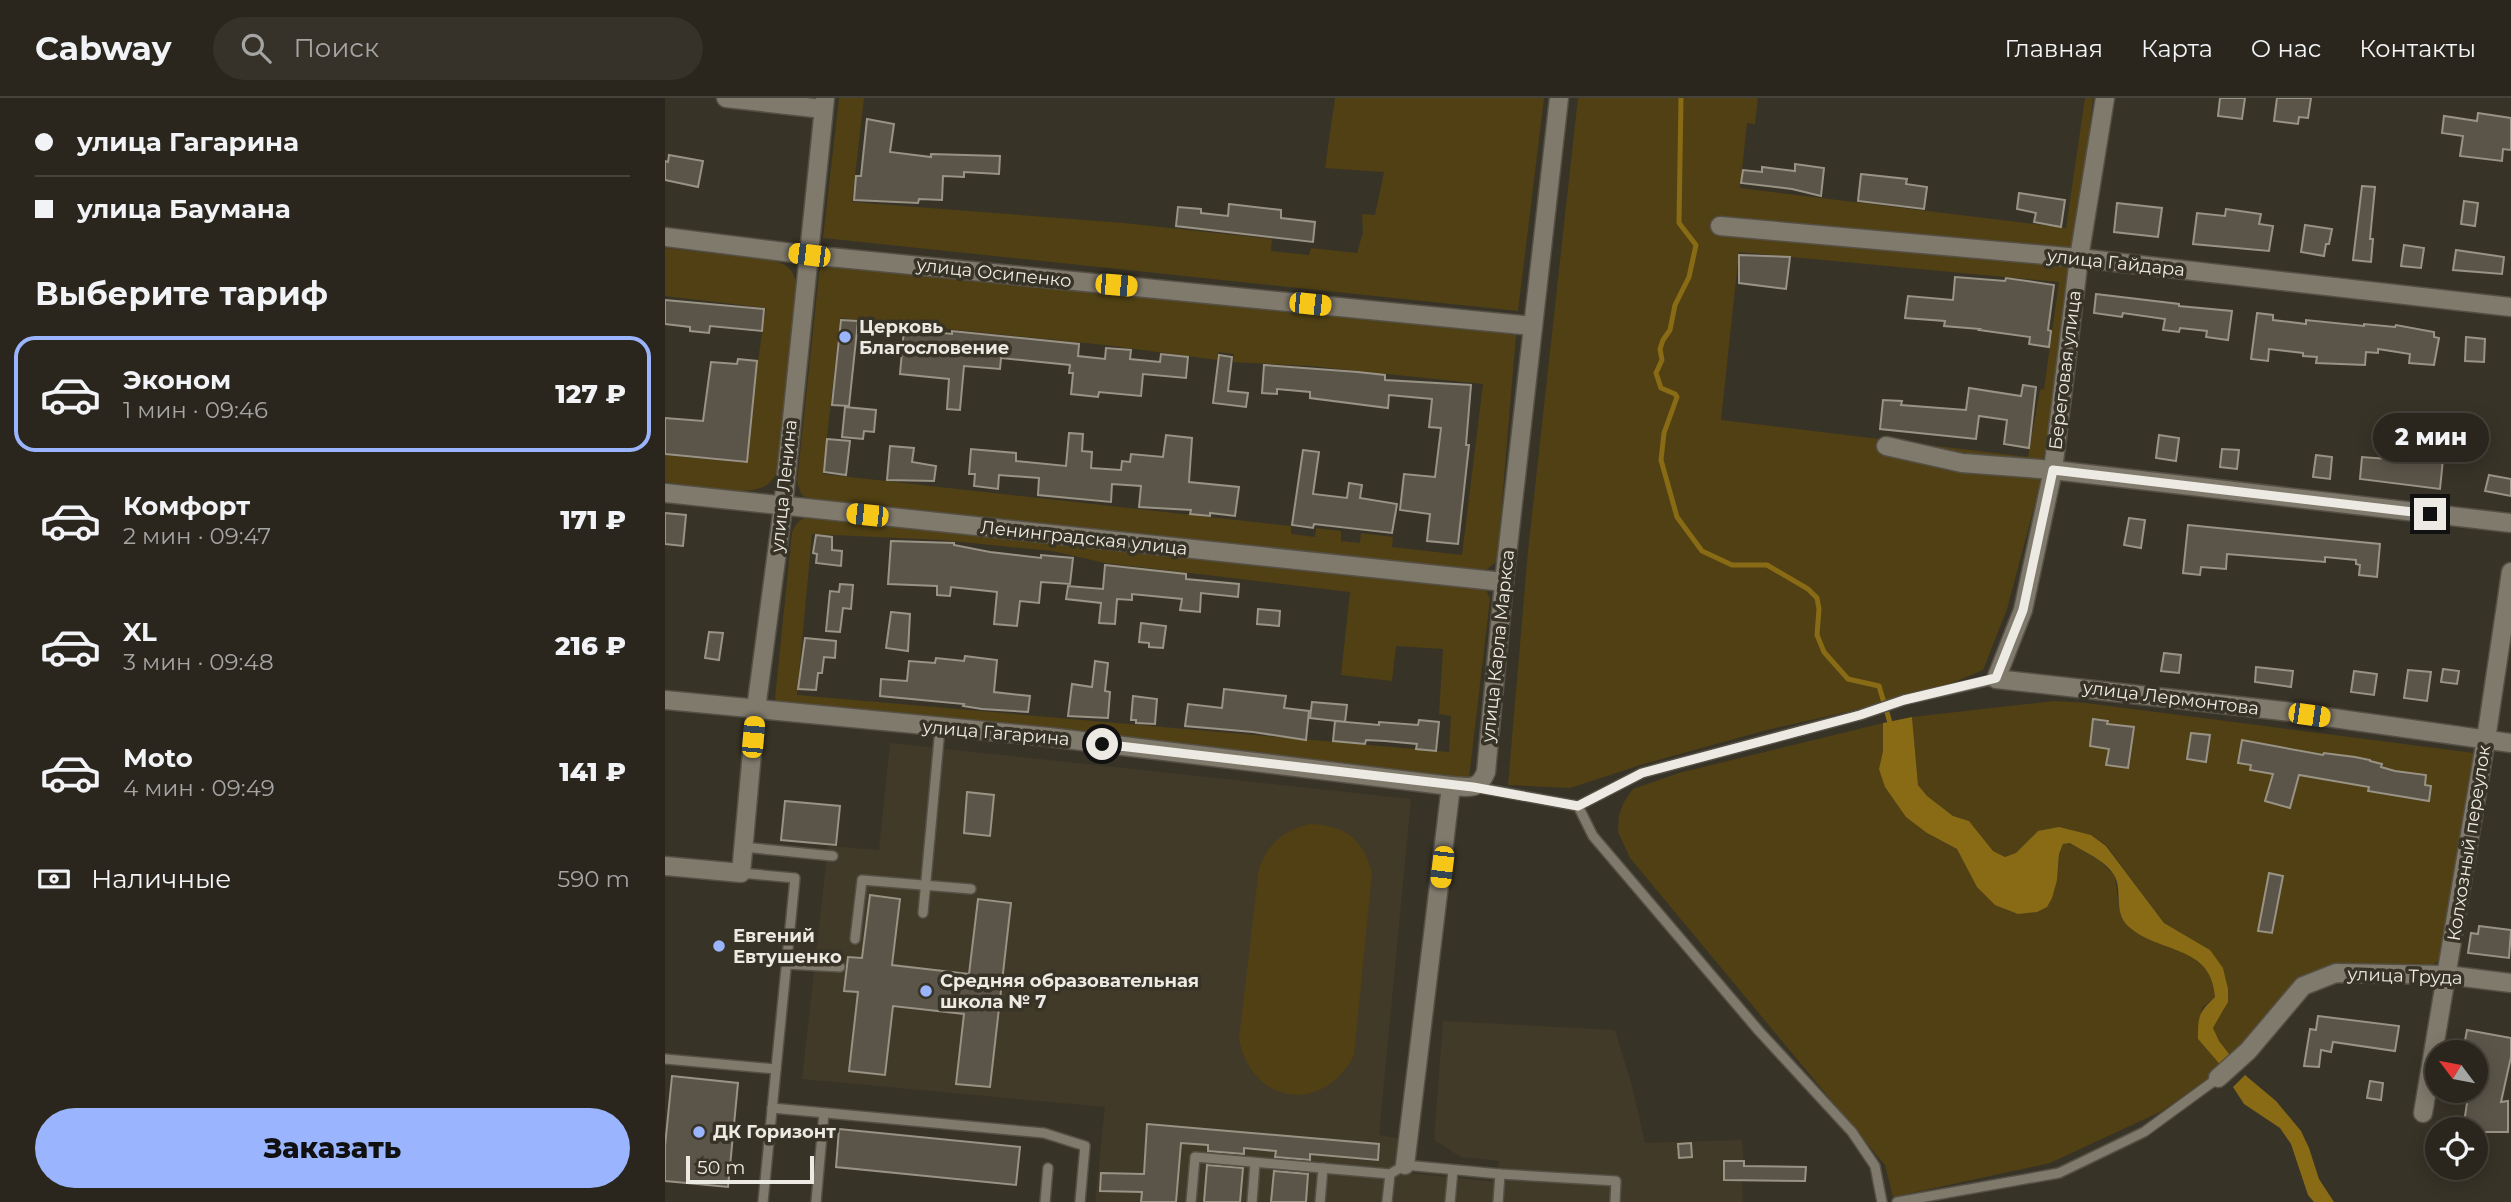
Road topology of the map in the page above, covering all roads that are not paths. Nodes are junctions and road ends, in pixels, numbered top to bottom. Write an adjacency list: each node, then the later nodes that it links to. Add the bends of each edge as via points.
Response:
1 (726, 98): 4 (street)
2 (1559, 98): 10 (street, улица Карла Маркса)
3 (2105, 98): 8 (street, Береговая улица)
4 (824, 104): 7 (street, улица Ленина)
5 (1720, 226): 8 (street, улица Гайдара)
6 (665, 237): 7 (street, улица Осипенко)
7 (809, 255): 10 (street, улица Осипенко); 14 (street, улица Ленина)
8 (2079, 258): 9 (street, улица Гайдара); 12 (street, Береговая улица)
9 (2511, 307)
10 (1532, 326): 17 (street, улица Карла Маркса)
11 (1886, 446): 12 (street, via 1962,463)
12 (2053, 470): 15 (street); 18 (street, Береговая улица, via 2023,610)
13 (665, 493): 14 (street, Ленинградская улица)
14 (783, 506): 17 (street, Ленинградская улица); 20 (street, улица Ленина)
15 (2511, 523)
16 (2511, 572): 22 (street, Колхозный переулок)
17 (1504, 582): 25 (street, улица Карла Маркса, via 1486,772 1482,782)
18 (1996, 678): 22 (street, улица Лермонтова); 26 (lane, via 1642,773)
19 (665, 701): 20 (street, улица Гагарина)
20 (756, 709): 21 (street, улица Гагарина); 27 (street, улица Ленина)
21 (940, 728): 24 (street, улица Гагарина); 31 (lane)
22 (2486, 739): 23 (street, улица Лермонтова); 37 (street, Колхозный переулок)
23 (2511, 743)
24 (1451, 786): 25 (street); 48 (street)
25 (1473, 787): 26 (lane)
26 (1578, 806): 62 (lane, via 1593,836 1852,1132 1875,1166)
27 (743, 847): 28 (lane); 30 (street, улица Ленина)
28 (833, 856)
29 (665, 866): 30 (street)
30 (741, 873): 35 (lane, via 795,878)
31 (926, 886): 32 (lane); 33 (lane); 34 (lane, via 862,880)
32 (971, 889)
33 (923, 913)
34 (855, 939)
35 (786, 964): 36 (lane); 40 (lane)
36 (840, 967)
37 (2447, 975): 38 (street, улица Труда); 41 (street, улица Труда, via 2336,973 2303,986 2248,1051); 44 (street, Колхозный переулок)
38 (2511, 983)
39 (665, 1059): 40 (lane)
40 (776, 1069): 42 (lane)
41 (2218, 1078): 63 (lane, via 2144,1132 2059,1173)
42 (772, 1108): 43 (lane); 51 (lane)
43 (824, 1113): 52 (lane); 54 (lane, via 1044,1133 1085,1146)
44 (2423, 1113)
45 (1255, 1163): 47 (lane); 55 (lane, via 1195,1157); 56 (lane)
46 (1048, 1168): 53 (lane)
47 (1323, 1168): 48 (lane); 57 (lane)
48 (1398, 1169): 49 (lane); 58 (lane)
49 (1453, 1170): 50 (lane); 59 (lane)
50 (1500, 1174): 60 (lane); 61 (lane, via 1616,1181)
51 (763, 1202)
52 (816, 1202)
53 (1045, 1202)
54 (1080, 1202)
55 (1191, 1202)
56 (1252, 1202)
57 (1320, 1202)
58 (1387, 1202)
59 (1451, 1202)
60 (1498, 1202)
61 (1615, 1202)
62 (1882, 1202)
63 (1896, 1202)

